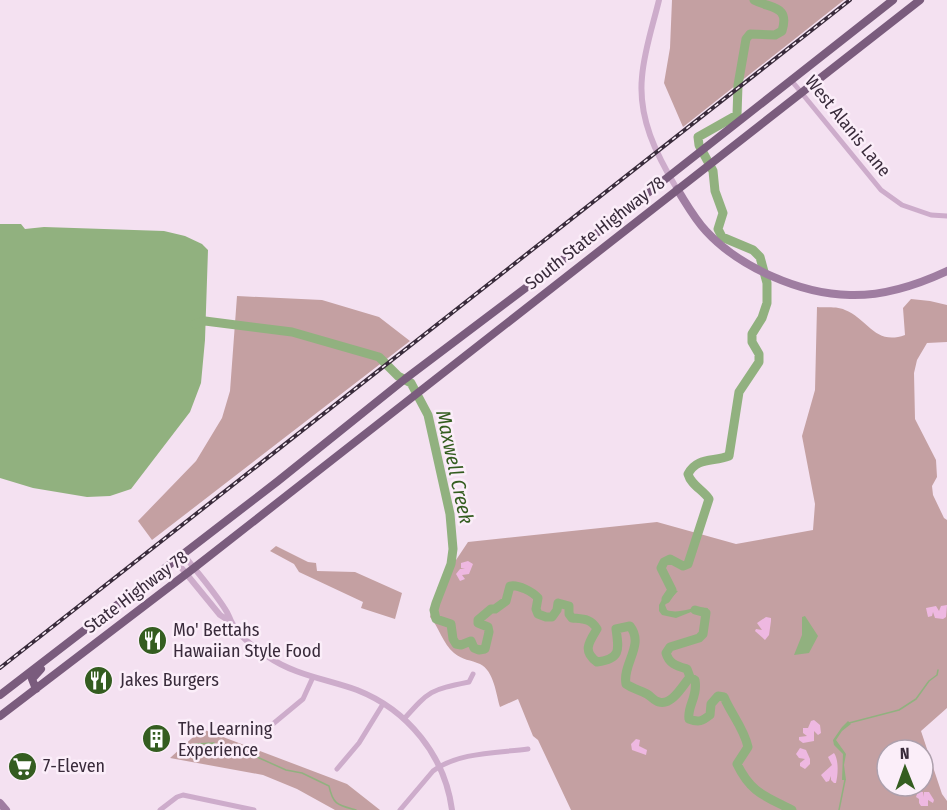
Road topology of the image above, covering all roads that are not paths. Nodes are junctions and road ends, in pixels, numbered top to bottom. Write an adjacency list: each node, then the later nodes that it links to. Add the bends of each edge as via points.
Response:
1 (659, 0): 6 (street, via 645,59 642,93 647,130)
2 (893, 0): 4 (main road, South State Highway 78)
3 (920, 0): 5 (main road, South State Highway 78)
4 (791, 80): 5 (street, West Alanis Lane); 6 (main road, South State Highway 78)
5 (802, 93): 7 (main road, South State Highway 78); 8 (street, West Alanis Lane, via 881,190 902,205)
6 (669, 176): 7 (street); 10 (main road, South State Highway 78)
7 (677, 189): 9 (main road, via 706,231 722,245 759,270 812,289 843,295 870,294 920,283); 11 (main road, South State Highway 78)
8 (947, 216)
9 (947, 271)
10 (278, 481): 12 (main road, State Highway 78)
11 (290, 493): 14 (main road, State Highway 78)
12 (183, 554): 13 (main road, State Highway 78); 14 (street)
13 (175, 560): 15 (street); 19 (main road, State Highway 78)
14 (194, 568): 15 (main road, State Highway 78); 16 (street)
15 (186, 574): 17 (street); 22 (main road, State Highway 78)
16 (218, 600): 17 (street); 18 (street)
17 (211, 605): 18 (street)
18 (231, 622): 21 (street, via 245,640 268,657)
19 (71, 640): 22 (main road, via 66,650 32,679); 23 (main road, State Highway 78)
20 (473, 674): 26 (street, via 469,682 425,695)
21 (313, 677): 24 (street, via 357,690); 27 (street, via 303,699)
22 (36, 689): 25 (main road, State Highway 78)
23 (0, 695)
24 (383, 704): 26 (street); 30 (street)
25 (0, 716)
26 (404, 719): 29 (street, via 426,742)
27 (262, 733)
28 (528, 749): 29 (street, via 479,755)
29 (440, 766): 36 (street); 37 (street)
30 (337, 769)
31 (0, 803): 33 (main road)
32 (241, 808): 34 (street, via 183,795); 35 (street)
33 (6, 810)
34 (160, 810)
35 (254, 810)
36 (400, 810)
37 (452, 810)

